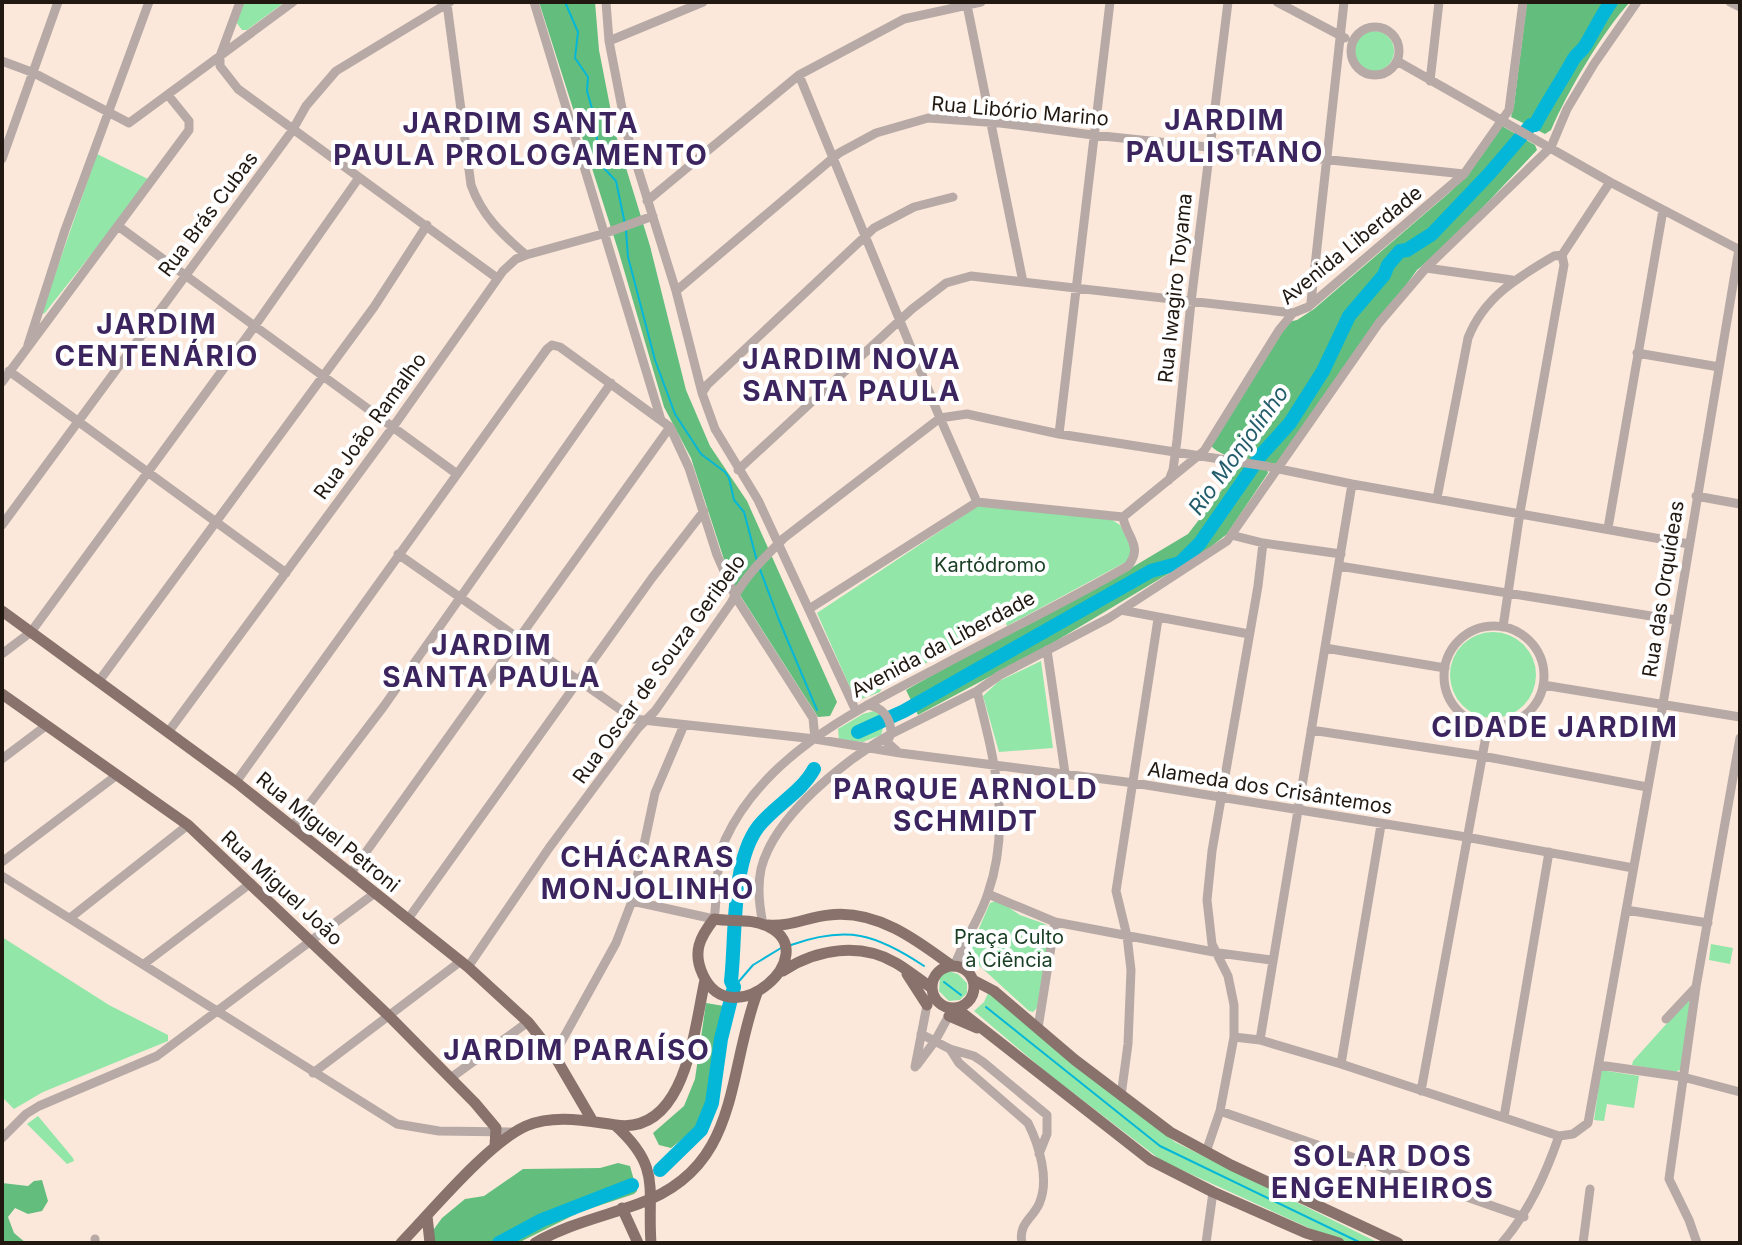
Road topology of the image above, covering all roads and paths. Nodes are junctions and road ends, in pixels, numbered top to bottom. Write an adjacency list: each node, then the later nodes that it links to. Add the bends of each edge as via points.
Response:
1 (58, 2): 26 (street)
2 (149, 2): 30 (street)
3 (240, 2): 23 (street)
4 (293, 2): 23 (street)
5 (534, 2): 49 (street)
6 (606, 2): 21 (street)
7 (703, 2): 21 (street)
8 (981, 2): 18 (street)
9 (1110, 2): 34 (street)
10 (1228, 2): 35 (street, Rua Iwagiro Toyama)
11 (1277, 2): 20 (street)
12 (1344, 2): 20 (street)
13 (1439, 2): 28 (street)
14 (1523, 2): 31 (street, Avenida Liberdade, via 1509,110)
15 (1637, 2): 36 (street)
16 (1730, 2): 19 (street)
17 (448, 3): 33 (street, Rua Brás Cubas, via 336,71); 52 (street, via 471,185 491,223)
18 (967, 5): 27 (street, via 904,19); 32 (street)
19 (1740, 7)
20 (1340, 36): 22 (street); 38 (street)
21 (609, 41): 44 (street)
22 (1352, 41): 25 (street, via 1366,29 1384,29 1397,43); 25 (street, via 1352,60 1365,73 1383,74)
23 (220, 56): 29 (street); 33 (street, via 220,66 238,89)
24 (2, 61): 26 (street)
25 (1397, 61): 28 (street)
26 (34, 73): 30 (street); 39 (street)
27 (799, 75): 37 (street); 44 (street)
28 (1430, 81): 31 (street)
29 (168, 95): 30 (street, via 129,123); 48 (street, via 190,128)
30 (108, 113): 66 (street)
31 (1500, 121): 36 (street); 40 (street, Avenida Liberdade)
32 (992, 122): 34 (street, Rua Libório Marino); 37 (street, Rua Libório Marino, via 908,122); 58 (street)
33 (292, 131): 41 (street); 55 (street, Rua Brás Cubas)
34 (1093, 135): 35 (street, Rua Libório Marino); 59 (street)
35 (1210, 146): 38 (street, Rua Libório Marino); 61 (street, Rua Iwagiro Toyama)
36 (1547, 146): 42 (street); 54 (street)
37 (833, 158): 50 (street); 60 (street, Rua Libório Marino)
38 (1326, 158): 40 (street, Rua Libório Marino); 62 (street)
39 (2, 159)
40 (1464, 174): 62 (street, Avenida Liberdade)
41 (358, 179): 47 (street); 65 (street)
42 (1610, 182): 45 (street); 53 (street)
43 (953, 197): 50 (street, via 904,211)
44 (647, 201): 46 (street)
45 (1663, 210): 51 (street); 67 (street)
46 (653, 216): 49 (street, Rua João Ramalho); 60 (street)
47 (427, 225): 56 (street); 69 (street)
48 (118, 226): 55 (street); 66 (street)
49 (610, 231): 52 (street, Rua João Ramalho); 74 (street)
50 (865, 236): 64 (street); 72 (street)
51 (1739, 250): 68 (street, Rua das Orquídeas)
52 (526, 255): 56 (street, Rua João Ramalho)
53 (1562, 255): 57 (street); 92 (street)
54 (1426, 268): 57 (street); 81 (street, via 1379,323)
55 (185, 274): 65 (street); 75 (street, Rua Brás Cubas)
56 (497, 278): 76 (street, Rua João Ramalho)
57 (1512, 280): 88 (street, via 1490,300 1468,338)
58 (1023, 282): 59 (street); 64 (street, via 955,278)
59 (1075, 289): 61 (street); 78 (street)
60 (676, 291): 72 (street)
61 (1191, 302): 63 (street); 79 (street, Rua Iwagiro Toyama)
62 (1311, 302): 63 (street, Avenida Liberdade)
63 (1293, 313): 80 (street, Avenida Liberdade)
64 (900, 320): 73 (street); 82 (street)
65 (254, 327): 69 (street); 83 (street)
66 (28, 345): 70 (street)
67 (1637, 353): 68 (street); 96 (street)
68 (1719, 367): 87 (street, Rua das Orquídeas)
69 (324, 376): 76 (street); 94 (street)
70 (4, 377): 75 (street)
71 (611, 383): 74 (street); 84 (street, via 552,345); 106 (street)
72 (702, 393): 82 (street)
73 (940, 418): 78 (street, via 967,414); 89 (street); 100 (street, Rua Oscar de Souza Geribelo)
74 (661, 420): 77 (street)
75 (78, 421): 83 (street); 95 (street, Rua Brás Cubas)
76 (393, 427): 84 (street); 104 (street, Rua João Ramalho)
77 (670, 427): 91 (street); 116 (street)
78 (1059, 434): 79 (street)
79 (1175, 454): 80 (street); 85 (street, Rua Iwagiro Toyama)
80 (1199, 456): 81 (street); 85 (street, Avenida Liberdade)
81 (1277, 468): 86 (street); 97 (street)
82 (738, 470): 100 (street)
83 (147, 471): 94 (street); 114 (street)
84 (457, 474): 101 (street)
85 (1167, 483): 93 (street, Avenida Liberdade)
86 (1352, 484): 88 (street); 102 (street)
87 (1696, 496): 90 (street); 99 (street, Rua das Orquídeas)
88 (1437, 498): 92 (street)
89 (977, 502): 93 (street); 108 (street)
90 (1740, 504)
91 (704, 511): 107 (street); 122 (street)
92 (1520, 512): 96 (street); 105 (street)
93 (1123, 517): 127 (street, Avenida da Liberdade, via 1135,542 1128,566)
94 (217, 523): 104 (street); 121 (street)
95 (2, 525)
96 (1608, 528): 99 (street)
97 (1231, 535): 98 (street); 109 (street)
98 (1263, 543): 102 (street); 115 (street)
99 (1689, 544): 112 (street, Rua das Orquídeas)
100 (777, 545): 107 (street, Rua Oscar de Souza Geribelo); 108 (street)
101 (398, 554): 106 (street); 146 (street)
102 (1341, 554): 103 (street)
103 (1339, 566): 105 (street); 117 (street)
104 (286, 573): 135 (street, Rua João Ramalho)
105 (1507, 592): 112 (street); 113 (street)
106 (461, 596): 116 (street); 153 (street)
107 (735, 596): 130 (street, Rua Oscar de Souza Geribelo); 138 (street, via 813,718)
108 (809, 609): 128 (street)
109 (1121, 610): 111 (street); 118 (street)
110 (2, 611): 114 (main road, Rua Miguel Petroni)
111 (1158, 619): 115 (street); 147 (street)
112 (1676, 620): 126 (street, Rua das Orquídeas)
113 (1503, 627): 120 (street, via 1487,626 1459,640); 123 (street, via 1518,632 1539,655)
114 (31, 632): 119 (street); 121 (main road, Rua Miguel Petroni)
115 (1249, 634): 149 (street)
116 (519, 640): 122 (street); 158 (street)
117 (1325, 648): 120 (street); 134 (street)
118 (1047, 650): 124 (street); 144 (street)
119 (2, 654)
120 (1445, 668): 133 (street, via 1450,699 1459,712)
121 (99, 681): 135 (main road, Rua Miguel Petroni)
122 (579, 682): 130 (street, via 634,719); 166 (street)
123 (1543, 685): 126 (street); 133 (street, via 1538,699 1517,720)
124 (977, 691): 136 (street); 143 (street)
125 (2, 694): 131 (main road, Rua Miguel João)
126 (1663, 704): 129 (street); 148 (street, Rua das Orquídeas)
127 (870, 705): 128 (street, Avenida da Liberdade); 136 (street, via 883,711)
128 (856, 711): 138 (street, Avenida da Liberdade)
129 (1740, 717)
130 (647, 722): 132 (street, Alameda dos Crisântemos); 177 (street, Rua Oscar de Souza Geribelo)
131 (47, 725): 142 (street); 145 (main road, Rua Miguel João)
132 (684, 725): 138 (street, Alameda dos Crisântemos); 163 (street, via 655,793)
133 (1488, 725): 141 (street)
134 (1311, 730): 141 (street); 150 (street)
135 (169, 731): 146 (main road, Rua Miguel Petroni)
136 (891, 734): 139 (street); 140 (street, via 887,742)
137 (1740, 738): 169 (street)
138 (815, 739): 139 (street, Alameda dos Crisântemos); 167 (street, Avenida da Liberdade, via 768,780 725,840)
139 (867, 748): 140 (street, Alameda dos Crisântemos); 170 (street, via 806,800 769,849 758,891)
140 (900, 753): 143 (street, Alameda dos Crisântemos)
141 (1482, 756): 148 (street); 154 (street)
142 (2, 759)
143 (996, 764): 144 (street, Alameda dos Crisântemos); 162 (street, via 1001,823)
144 (1065, 773): 147 (street, Alameda dos Crisântemos)
145 (117, 775): 151 (main road, Rua Miguel João); 156 (street)
146 (236, 782): 153 (main road, Rua Miguel Petroni)
147 (1134, 783): 149 (street, Alameda dos Crisântemos); 171 (street, via 1116,891)
148 (1647, 787): 157 (street, Rua das Orquídeas)
149 (1222, 797): 150 (street, Alameda dos Crisântemos); 174 (street, via 1207,900 1212,944)
150 (1298, 810): 152 (street, Alameda dos Crisântemos); 175 (street)
151 (188, 825): 160 (main road, Rua Miguel João); 165 (street)
152 (1381, 825): 154 (street, Alameda dos Crisântemos); 199 (street)
153 (292, 827): 158 (main road, Rua Miguel Petroni)
154 (1466, 837): 155 (street, Alameda dos Crisântemos); 204 (street)
155 (1549, 852): 157 (street, Alameda dos Crisântemos); 209 (street)
156 (2, 862)
157 (1633, 868): 164 (street, Rua das Orquídeas)
158 (351, 873): 161 (main road, Rua Miguel Petroni)
159 (2, 876): 165 (street)
160 (251, 883): 172 (main road, Rua Miguel João); 176 (street)
161 (375, 893): 166 (main road, Rua Miguel Petroni); 172 (street)
162 (988, 894): 168 (street); 173 (street)
163 (632, 901): 167 (street); 198 (street, via 616,943)
164 (1626, 910): 169 (street); 200 (street, Rua das Orquídeas)
165 (70, 918): 176 (street)
166 (408, 919): 177 (main road, Rua Miguel Petroni)
167 (719, 920): 170 (main road); 182 (main road, via 700,938 698,960)
168 (1055, 922): 171 (street); 192 (street)
169 (1708, 923): 183 (street)
170 (763, 924): 178 (main road, via 851,915 912,937); 180 (main road, via 783,939 788,954)
171 (1127, 936): 174 (street); 206 (street, via 1130,1002)
172 (311, 940): 187 (street); 189 (main road, Rua Miguel João)
173 (962, 949): 178 (street); 181 (street, via 961,961)
174 (1219, 953): 175 (street); 194 (street, via 1234,1005)
175 (1271, 960): 195 (street)
176 (144, 964): 187 (street)
177 (464, 964): 189 (street, Rua Oscar de Souza Geribelo); 191 (main road, Rua Miguel Petroni)
178 (953, 966): 181 (main road); 184 (main road, via 936,975)
179 (902, 967): 180 (main road, via 876,955 839,950 796,962); 184 (main road); 186 (main road)
180 (779, 973): 185 (main road)
181 (971, 977): 188 (main road, via 971,998); 192 (main road)
182 (705, 980): 185 (main road, via 720,993); 213 (main road, via 683,1075 671,1101 641,1125)
183 (1696, 987): 190 (street); 203 (street)
184 (933, 990): 186 (street); 188 (main road, via 939,1003)
185 (757, 993): 224 (main road, via 721,1130 697,1165 677,1184)
186 (927, 1005): 193 (street)
187 (216, 1011): 201 (street); 218 (street, via 157,1056 26,1114)
188 (952, 1011): 196 (street); 223 (main road, via 984,1030 1150,1160)
189 (388, 1015): 201 (street, Rua Oscar de Souza Geribelo); 202 (main road, Rua Miguel João)
190 (1666, 1019)
191 (528, 1022): 198 (main road, Rua Miguel Petroni); 202 (street)
192 (1038, 1028): 206 (main road)
193 (921, 1034): 196 (street); 196 (street, via 915,1067)
194 (1234, 1037): 195 (street); 208 (street)
195 (1260, 1040): 199 (street)
196 (935, 1041): 197 (street)
197 (950, 1049): 211 (street); 212 (street, via 983,1062 1039,1107)
198 (554, 1055): 210 (main road, Rua Miguel Petroni)
199 (1341, 1064): 204 (street)
200 (1599, 1065): 203 (street); 217 (street, Rua das Orquídeas, via 1588,1123)
201 (313, 1073): 214 (street, via 397,1124)
202 (452, 1077): 207 (main road, Rua Miguel João)
203 (1683, 1077): 205 (street); 239 (street, via 1669,1179)
204 (1421, 1091): 209 (street)
205 (1740, 1092)
206 (1121, 1096): 220 (main road)
207 (480, 1109): 214 (street, via 478,1121); 215 (main road, Rua Miguel João)
208 (1220, 1111): 220 (street); 227 (street)
209 (1504, 1117): 217 (street)
210 (592, 1120): 213 (main road); 216 (main road, via 542,1122)
211 (1028, 1123): 212 (street); 221 (street)
212 (1048, 1123): 221 (street)
213 (616, 1125): 224 (main road, via 646,1162)
214 (466, 1130): 215 (street)
215 (497, 1131): 216 (street); 219 (main road)
216 (515, 1132): 219 (main road)
217 (1559, 1136): 227 (street)
218 (2, 1138)
219 (495, 1146): 226 (main road)
220 (1206, 1152): 236 (main road)
221 (1039, 1154): 233 (street, via 1043,1189 1037,1209 1023,1227)
222 (1590, 1189): 238 (street)
223 (1213, 1192): 234 (street); 235 (main road)
224 (651, 1197): 225 (main road); 232 (main road)
225 (622, 1208): 230 (main road); 231 (main road)
226 (427, 1216): 228 (main road); 229 (main road)
227 (1524, 1217): 237 (street)
228 (403, 1243)
229 (430, 1243)
230 (535, 1243)
231 (638, 1243)
232 (651, 1243)
233 (1022, 1243)
234 (1206, 1243)
235 (1339, 1243)
236 (1398, 1243)
237 (1502, 1243)
238 (1583, 1243)
239 (1697, 1243)

